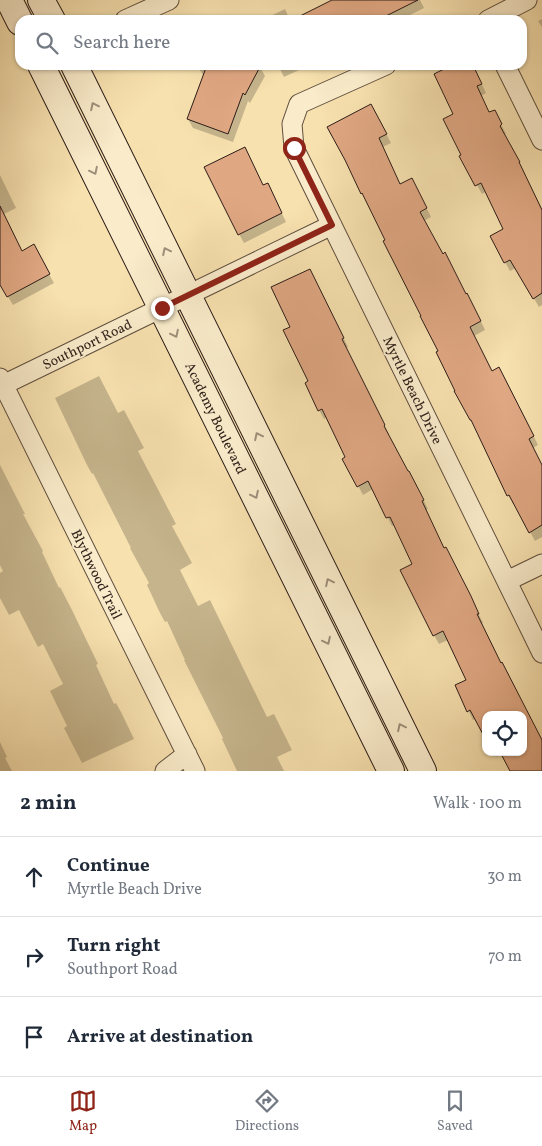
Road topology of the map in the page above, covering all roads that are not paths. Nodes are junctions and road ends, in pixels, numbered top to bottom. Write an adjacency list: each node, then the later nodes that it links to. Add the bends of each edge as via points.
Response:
1 (9, 0): 5 (main road)
2 (41, 0): 6 (main road)
3 (169, 0): 7 (street)
4 (528, 0): 8 (street)
5 (16, 15)
6 (49, 15)
7 (136, 15)
8 (498, 15)
9 (43, 70): 16 (main road, Academy Boulevard, one-way to 16)
10 (76, 70): 15 (main road, one-way to 10)
11 (375, 70): 14 (street, Myrtle Beach Drive, via 299,104 292,124 294,148)
12 (507, 70): 13 (street)
13 (542, 140)
14 (332, 225): 15 (street, Southport Road); 19 (street, Myrtle Beach Drive)
15 (188, 295): 16 (street, Southport Road); 24 (main road, one-way to 15)
16 (162, 308): 17 (street, Southport Road); 23 (main road, Academy Boulevard, one-way to 23)
17 (2, 381): 21 (street, Blythwood Trail)
18 (542, 564): 19 (street)
19 (507, 581): 20 (street, Myrtle Beach Drive)
20 (542, 653)
21 (191, 763): 22 (street)
22 (165, 771)
23 (391, 771)
24 (423, 771)

